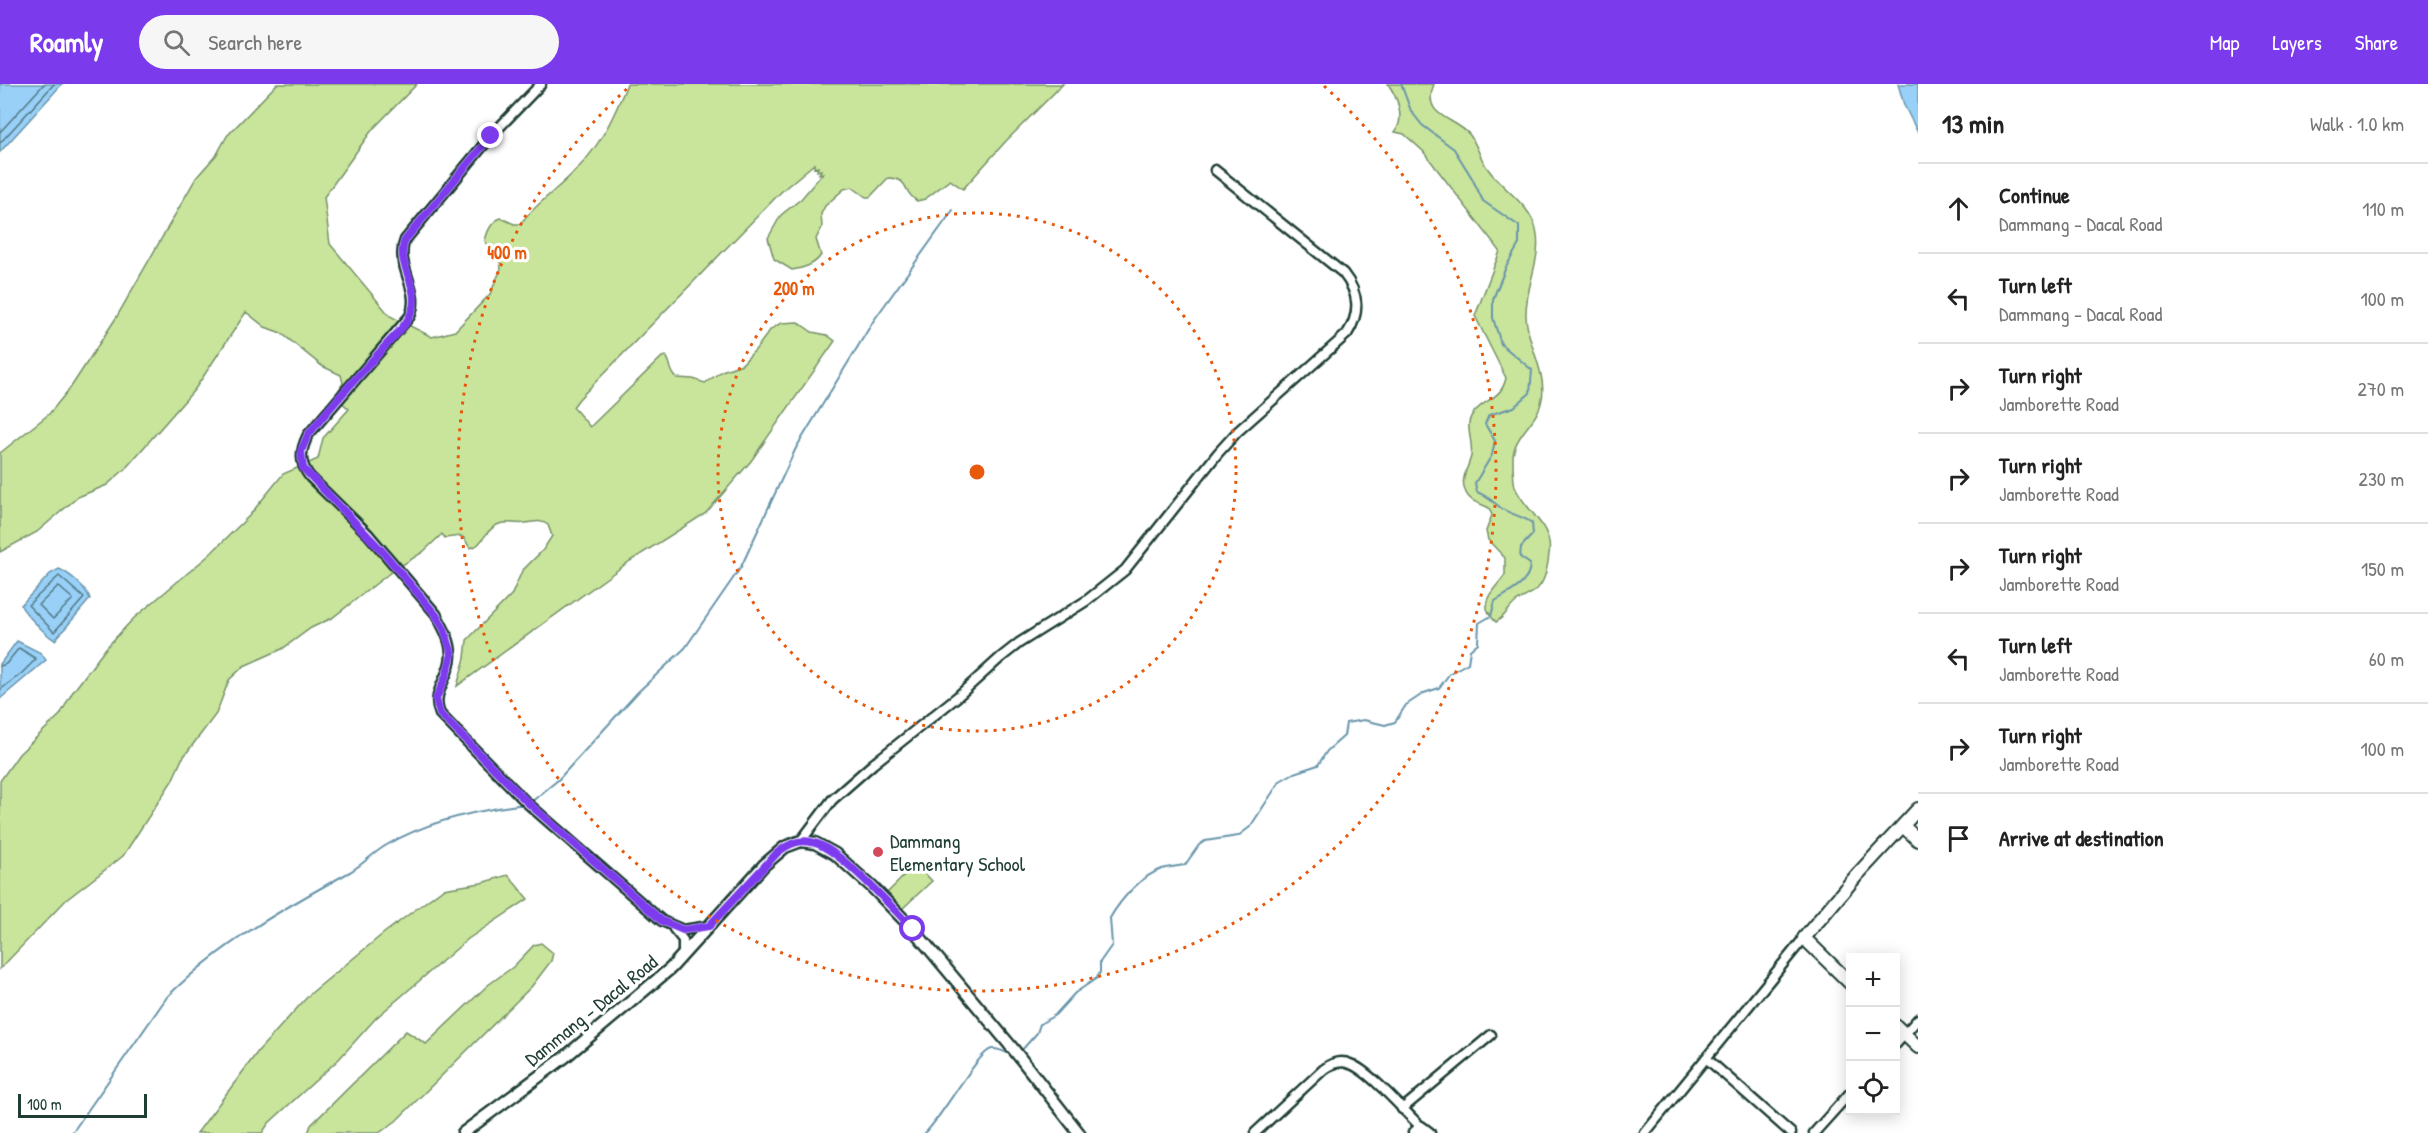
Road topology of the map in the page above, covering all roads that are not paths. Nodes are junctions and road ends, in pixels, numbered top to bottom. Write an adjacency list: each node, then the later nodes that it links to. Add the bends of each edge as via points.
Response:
1 (541, 84): 8 (street, via 491,136 405,240 402,258 414,301 410,316 308,435 301,451 303,468 376,543 444,629 452,654 436,699 440,714 526,801)
2 (1215, 170): 6 (street, via 1352,284 1357,305 1347,334 1237,432 1125,570 1086,601 1019,643 873,764 832,800)
3 (1918, 809): 4 (main road)
4 (1903, 826): 5 (main road); 9 (main road)
5 (1918, 840)
6 (801, 841): 7 (street, Dammang - Dacal Road, via 777,853); 22 (street, via 828,849 872,887 937,956)
7 (709, 926): 8 (street, via 694,930); 10 (street, Dammang - Dacal Road)
8 (672, 927): 10 (street, via 683,940)
9 (1804, 938): 11 (main road); 17 (street)
10 (683, 955): 21 (street, Dammang - Dacal Road, via 565,1057)
11 (1846, 978)
12 (1918, 1019): 13 (street)
13 (1900, 1033)
14 (1491, 1035): 19 (street)
15 (1900, 1036): 16 (main road)
16 (1918, 1047)
17 (1706, 1058): 24 (street); 25 (street)
18 (1846, 1098): 26 (street)
19 (1402, 1108): 20 (street); 23 (street, via 1357,1066 1338,1062 1324,1069)
20 (1421, 1131)
21 (463, 1133)
22 (1079, 1133)
23 (1255, 1133)
24 (1645, 1133)
25 (1791, 1133)
26 (1814, 1133)

